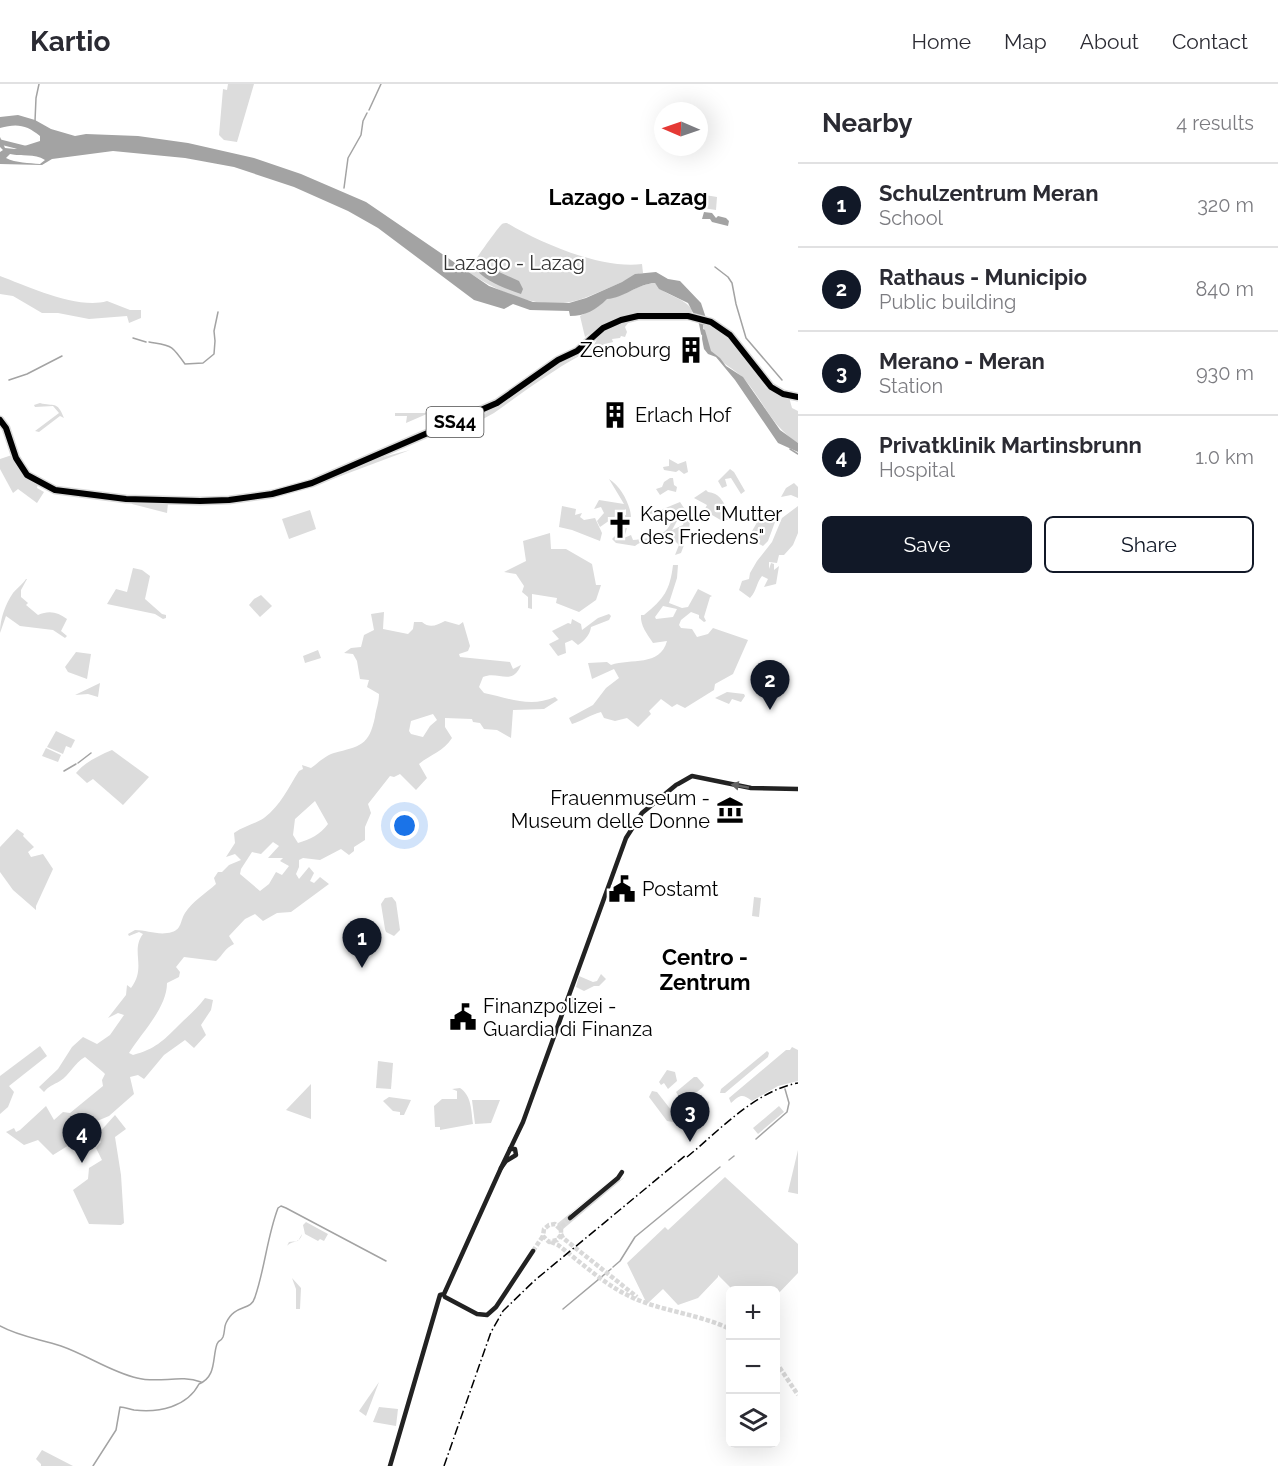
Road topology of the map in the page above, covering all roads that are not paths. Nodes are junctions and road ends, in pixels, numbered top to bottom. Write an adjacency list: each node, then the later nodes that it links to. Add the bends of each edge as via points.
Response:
1 (798, 397): 2 (main road, SS44, via 771,387 730,335 703,319 638,316 596,332 577,351 497,404 312,483 229,500 126,499 61,492 27,475)
2 (0, 420)
3 (798, 789): 7 (main road, one-way to 7, via 750,788 692,776 664,794 630,829 512,1150)
4 (623, 1174): 5 (main road)
5 (570, 1218)
6 (533, 1251): 7 (main road, via 487,1315)
7 (443, 1296): 8 (main road)
8 (390, 1466)

